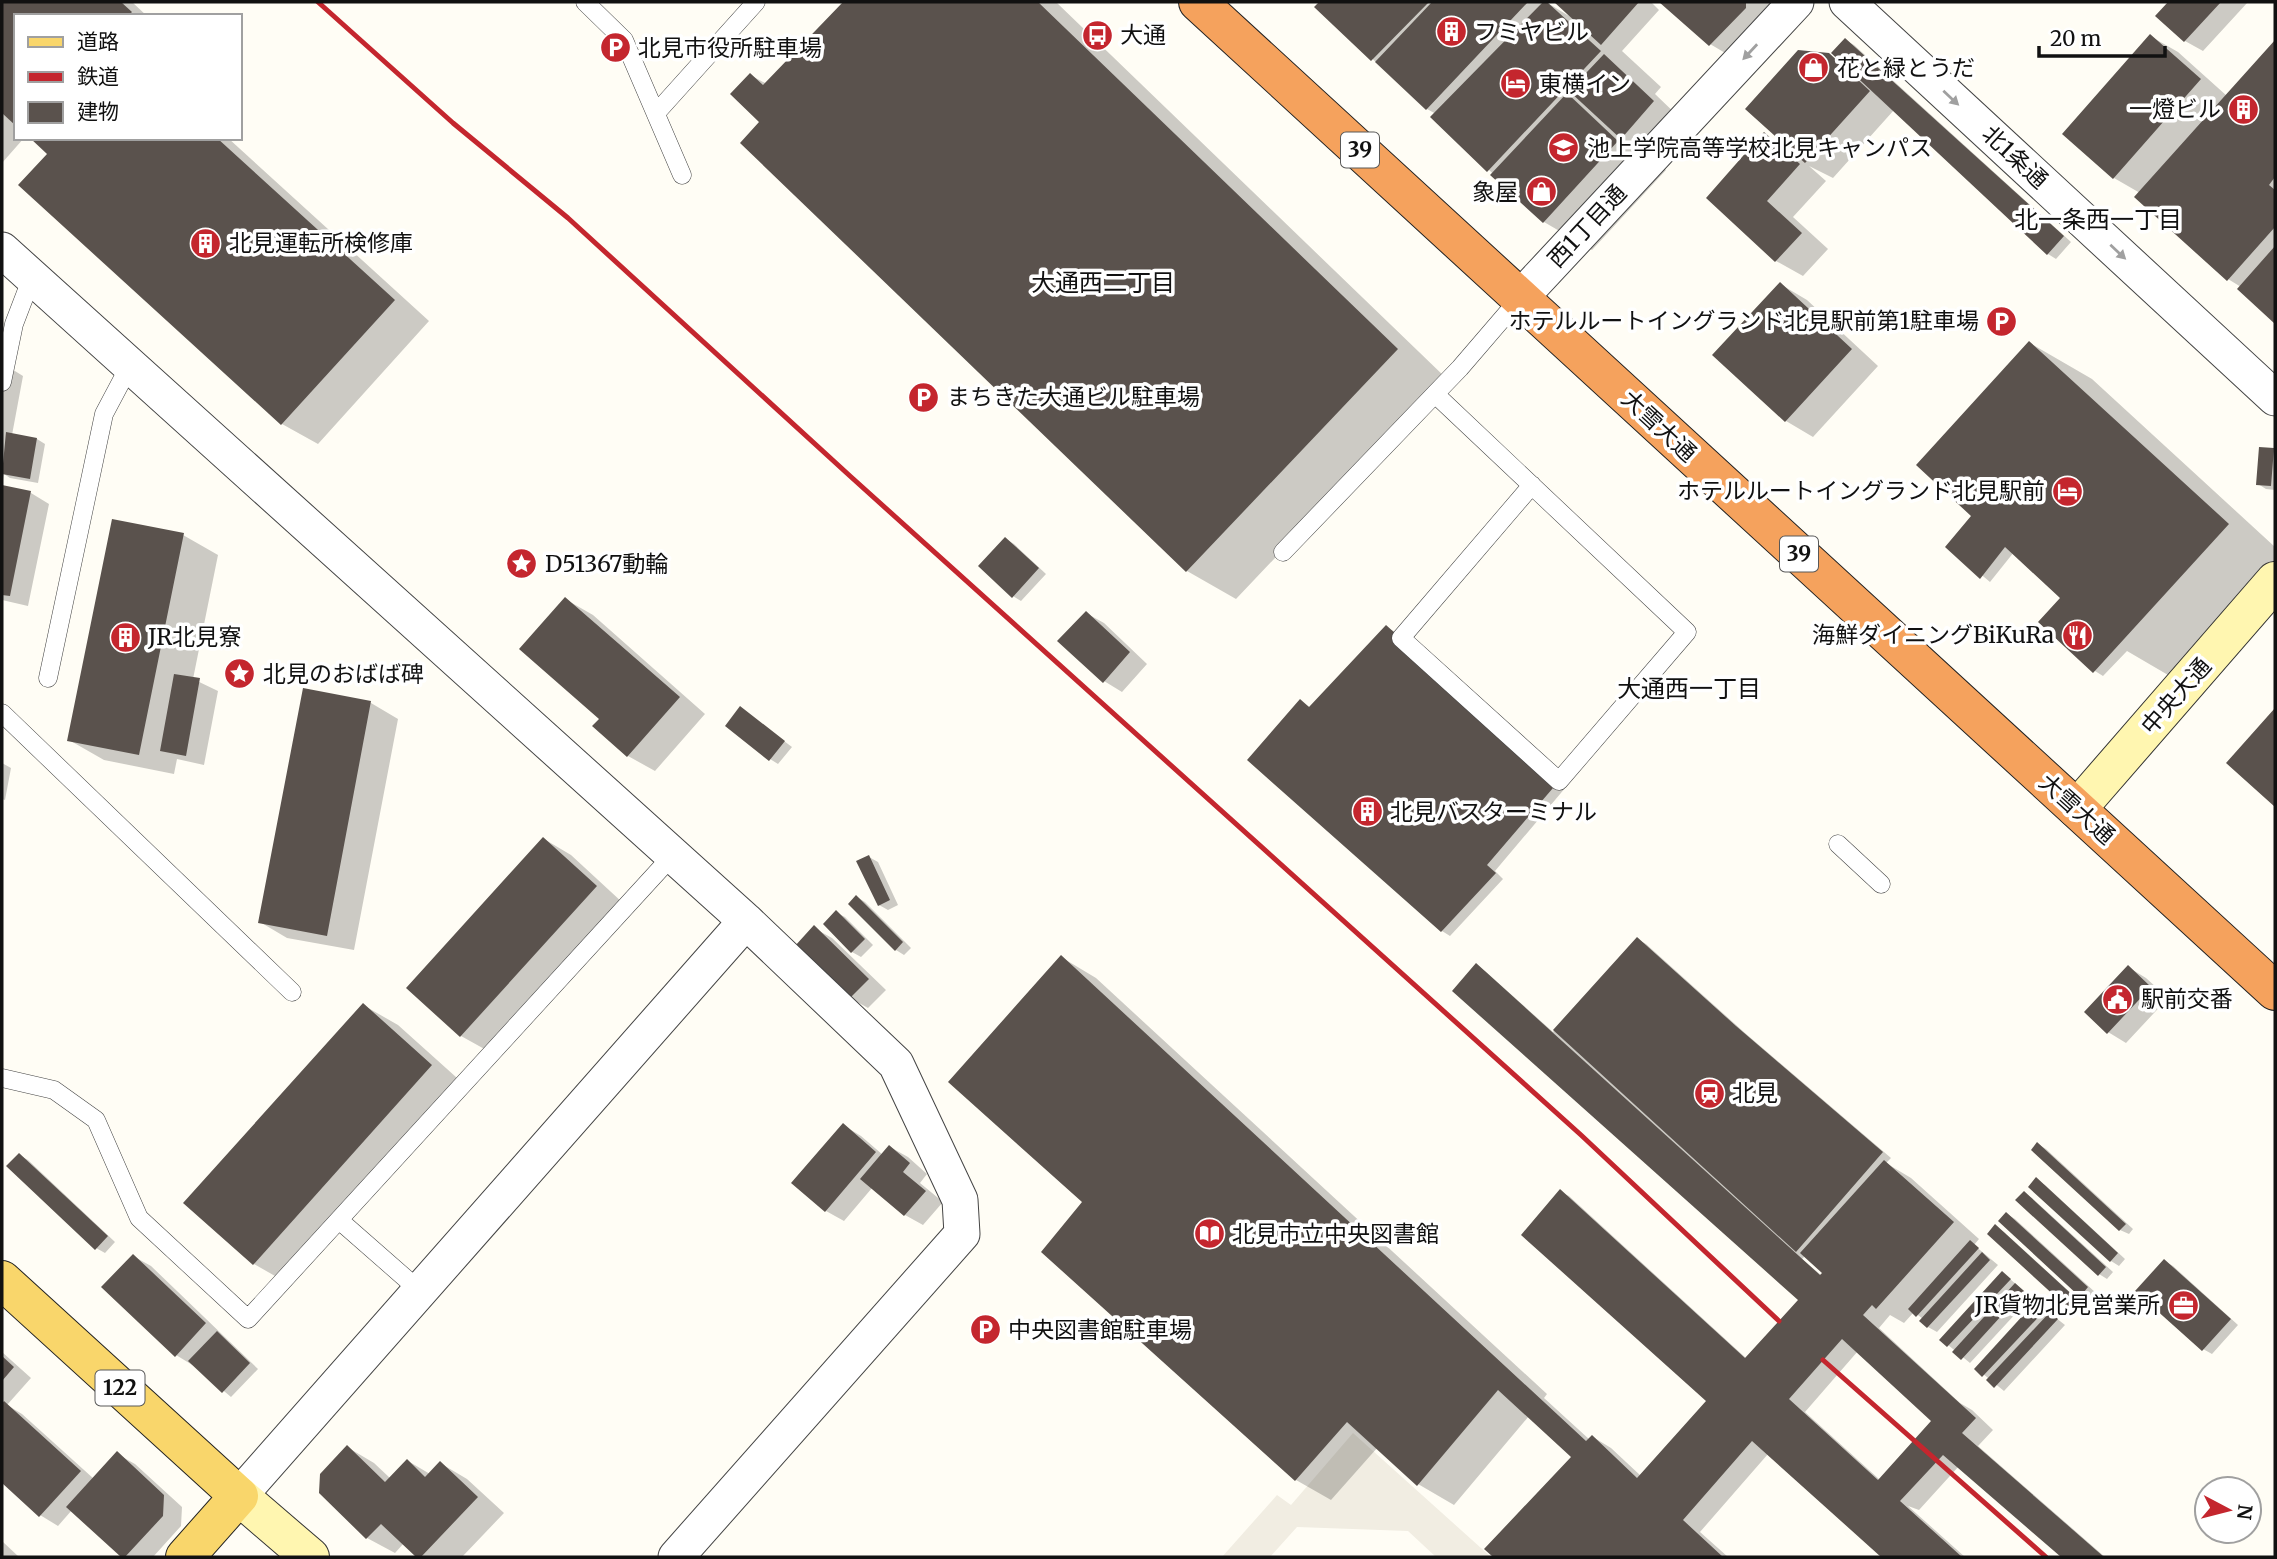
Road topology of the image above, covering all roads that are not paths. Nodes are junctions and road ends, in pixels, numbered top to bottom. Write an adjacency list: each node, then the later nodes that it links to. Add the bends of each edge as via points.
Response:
1 (585, 2): 6 (lane, via 624,40)
2 (756, 2): 6 (lane)
3 (1198, 2): 10 (highway, 大雪大通 / 39)
4 (1796, 2): 10 (street, 西1丁目通, one-way to 10)
5 (1847, 2): 14 (street, 北1条通, one-way to 14)
6 (657, 112): 7 (lane)
7 (682, 175)
8 (2, 250): 9 (street)
9 (32, 277): 11 (street); 12 (lane, via 14,324)
10 (1521, 297): 13 (lane); 20 (highway, 大雪大通 / 39)
11 (130, 365): 18 (lane, via 104,414); 22 (street)
12 (2, 382)
13 (1434, 394): 15 (lane); 16 (lane)
14 (2275, 398)
15 (1532, 485): 15 (lane, via 1687,632 1559,781 1401,638)
16 (1283, 552)
17 (2275, 581): 20 (street, 中央大通)
18 (48, 678)
19 (2, 713): 26 (lane)
20 (2077, 809): 25 (highway, 大雪大通 / 39)
21 (1838, 844): 23 (lane)
22 (673, 855): 24 (street); 28 (lane)
23 (1881, 884)
24 (746, 921): 30 (street); 34 (street, via 896,1063 960,1200 962,1234)
25 (2275, 991)
26 (292, 992)
27 (2, 1079): 28 (lane, via 54,1090 96,1120 139,1218 248,1319)
28 (339, 1220): 30 (lane)
29 (2, 1280): 31 (main road, 122)
30 (420, 1291): 31 (street)
31 (239, 1496): 32 (main road); 33 (street)
32 (185, 1557)
33 (310, 1557)
34 (676, 1557)

